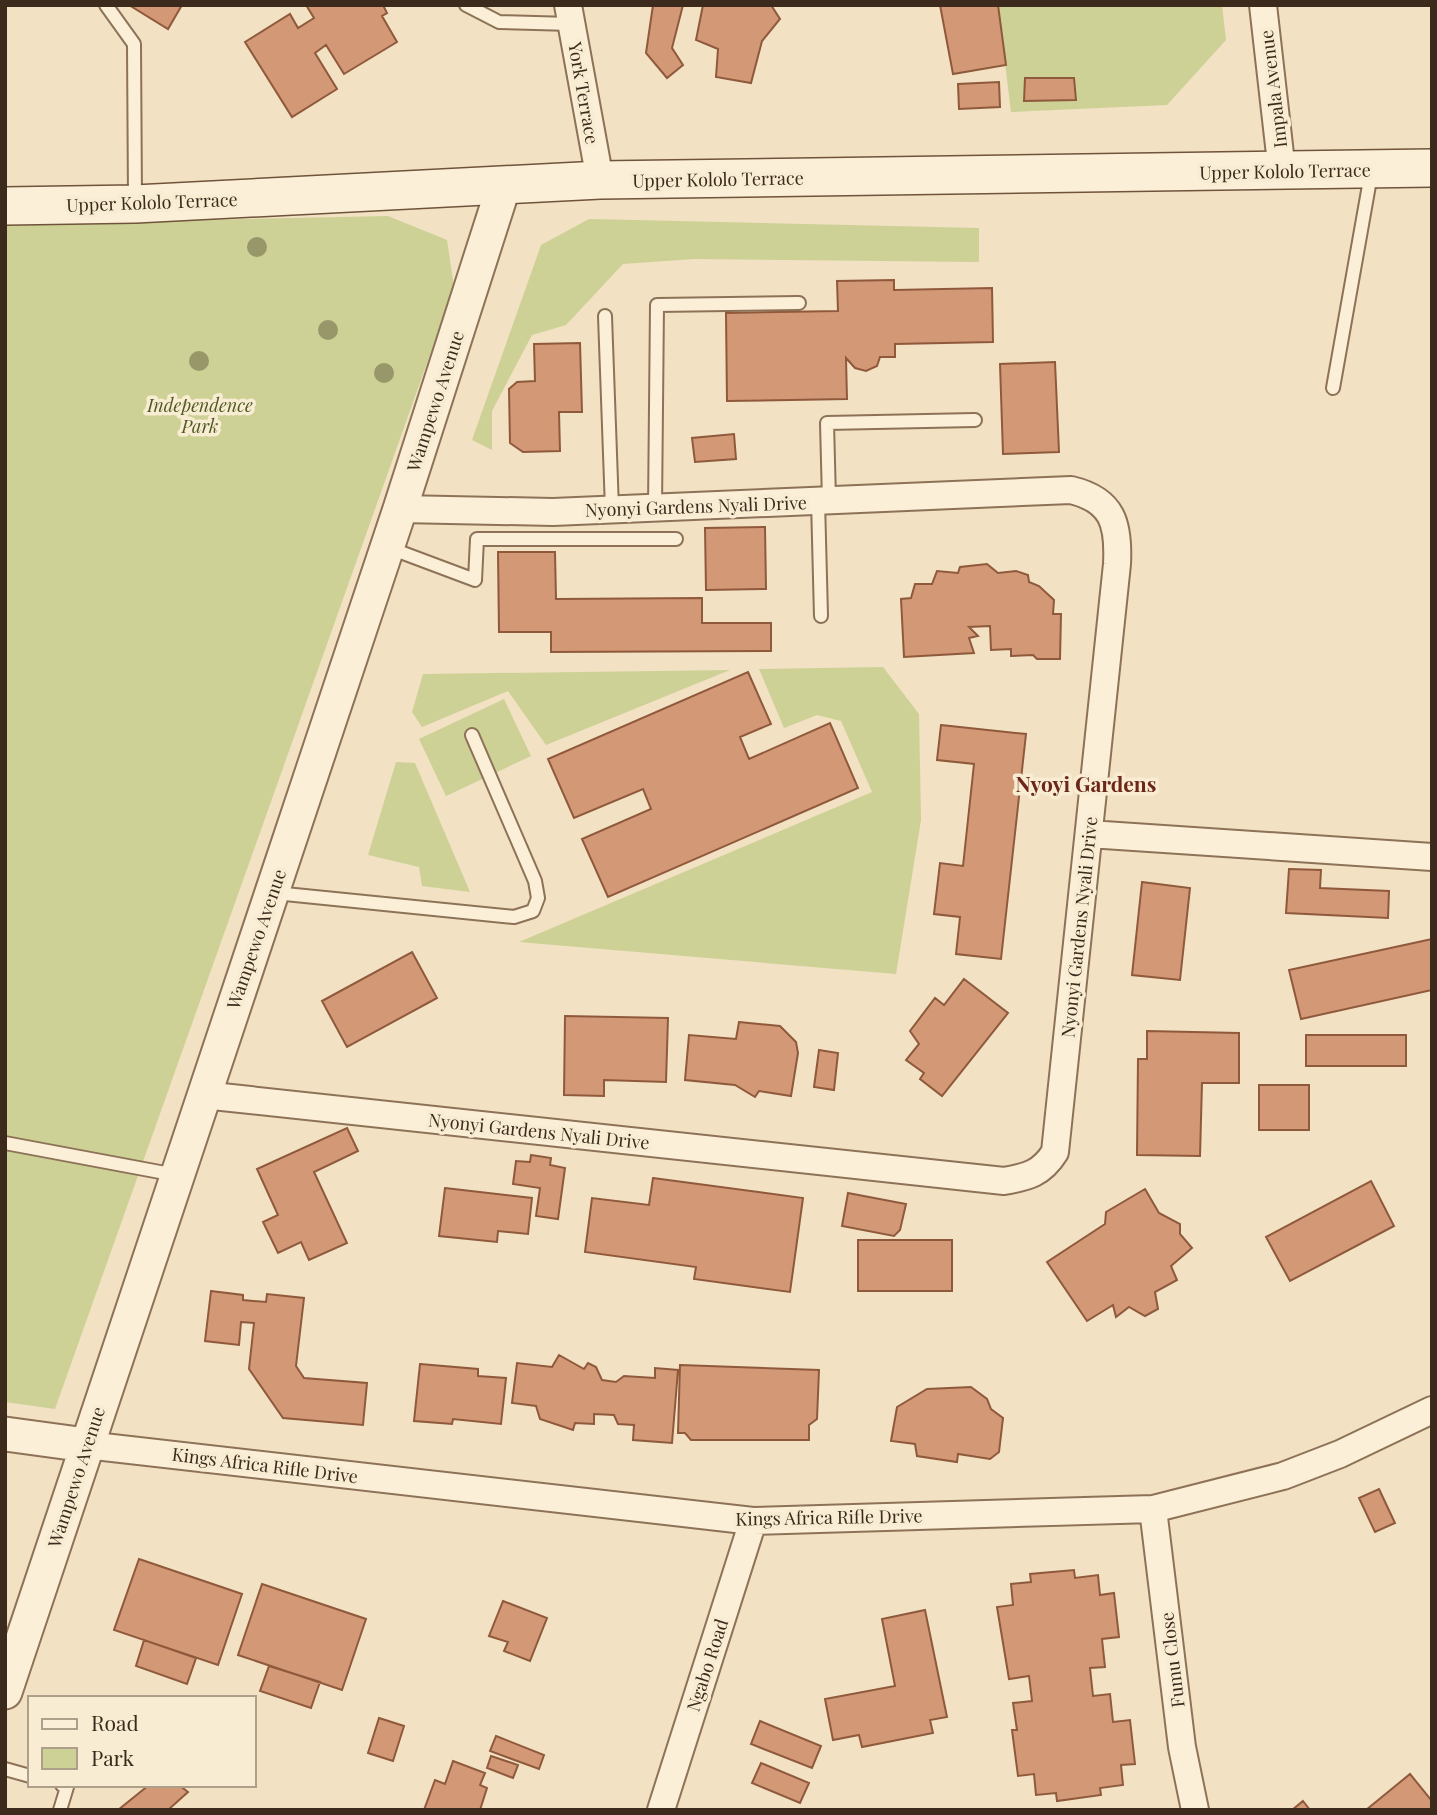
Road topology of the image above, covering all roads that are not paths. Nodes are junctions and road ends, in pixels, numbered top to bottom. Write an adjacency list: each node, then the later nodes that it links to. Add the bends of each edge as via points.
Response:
1 (106, 5): 10 (lane, via 134,44)
2 (466, 5): 4 (lane, via 499,22)
3 (1263, 5): 7 (street, Impala Avenue)
4 (570, 15): 8 (street, York Terrace)
5 (1432, 168): 6 (main road, Upper Kololo Terrace)
6 (1372, 170): 7 (main road, Upper Kololo Terrace); 14 (lane)
7 (1282, 172): 8 (main road, Upper Kololo Terrace)
8 (600, 180): 9 (main road, Upper Kololo Terrace)
9 (504, 185): 10 (main road, Upper Kololo Terrace); 18 (street, Wampewo Avenue)
10 (135, 204): 11 (main road, Upper Kololo Terrace)
11 (5, 206)
12 (799, 303): 17 (lane, via 657,305)
13 (606, 316): 19 (lane)
14 (1333, 388)
15 (975, 420): 16 (lane, via 827,423)
16 (823, 501): 17 (street, Nyonyi Gardens Nyali Drive); 24 (lane); 26 (street, Nyonyi Gardens Nyali Drive, via 1071,490 1091,495 1114,518 1119,542)
17 (655, 508): 19 (street, Nyonyi Gardens Nyali Drive)
18 (400, 509): 20 (street, Nyonyi Gardens Nyali Drive); 23 (street, Wampewo Avenue)
19 (612, 509): 20 (street, Nyonyi Gardens Nyali Drive)
20 (553, 512): 21 (lane)
21 (555, 539): 22 (lane); 23 (lane, via 477,539 475,580)
22 (676, 539)
23 (387, 547): 28 (street, Wampewo Avenue)
24 (821, 616)
25 (472, 735): 28 (lane, via 535,881 538,898 533,911 514,917)
26 (1089, 834): 27 (street); 29 (street, Nyonyi Gardens Nyali Drive, via 1055,1152 1030,1177 1004,1181)
27 (1432, 857)
28 (271, 892): 29 (street, Wampewo Avenue)
29 (203, 1095): 31 (street, Wampewo Avenue)
30 (5, 1143): 31 (lane)
31 (176, 1175): 34 (street, Wampewo Avenue)
32 (1432, 1410): 35 (street, Kings Africa Rifle Drive, via 1283,1476)
33 (5, 1434): 34 (street)
34 (86, 1445): 36 (street, Kings Africa Rifle Drive); 37 (street, Wampewo Avenue)
35 (1153, 1508): 36 (street, Kings Africa Rifle Drive); 43 (street, Fumu Close, via 1182,1747)
36 (753, 1521): 42 (street, Ngabo Road)
37 (5, 1692)
38 (5, 1769): 39 (lane)
39 (28, 1775)
40 (67, 1787): 41 (lane)
41 (60, 1810)
42 (661, 1810)
43 (1195, 1810)

